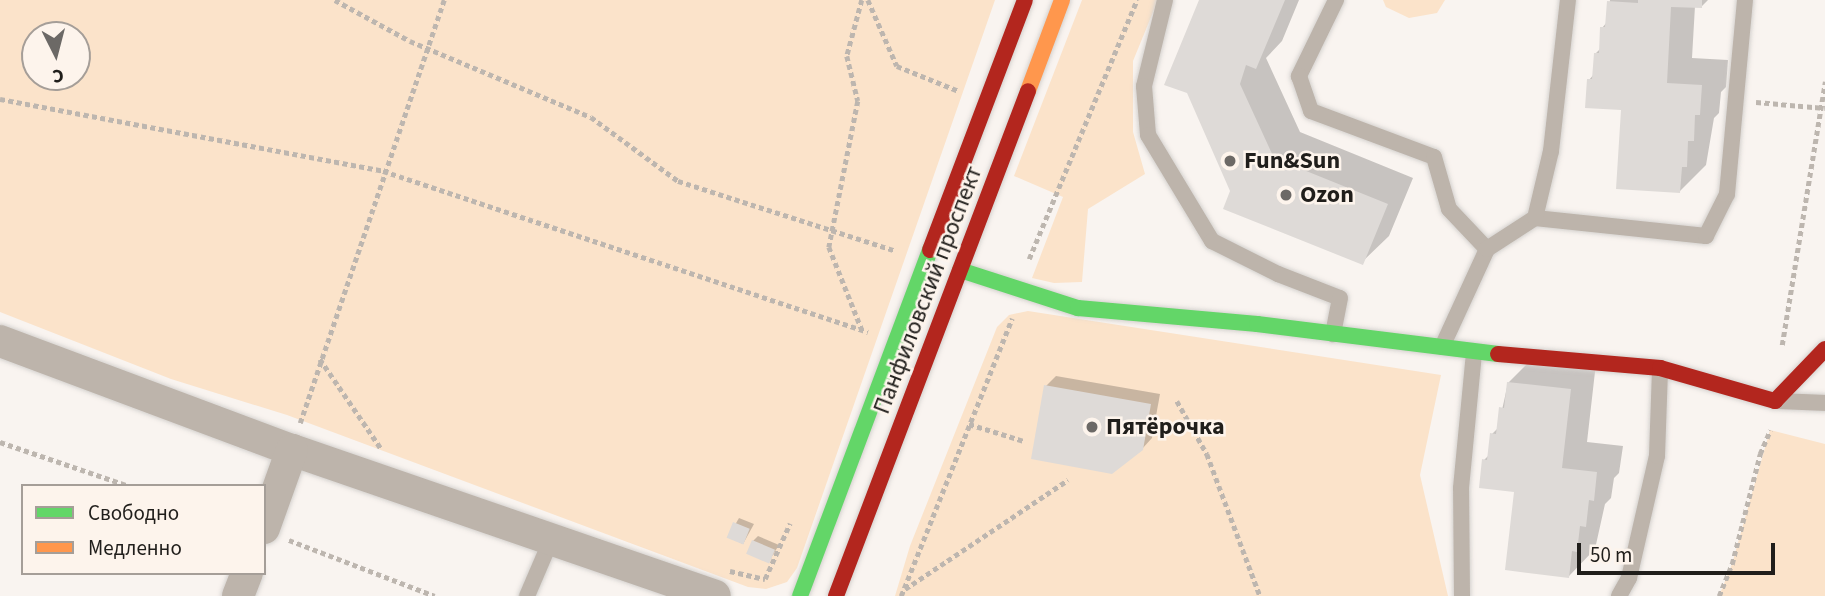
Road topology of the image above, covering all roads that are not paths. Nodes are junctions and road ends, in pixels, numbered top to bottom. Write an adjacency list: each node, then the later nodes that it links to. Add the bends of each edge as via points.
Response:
1 (1025, 0): 25 (main road, Панфиловский проспект)
2 (1062, 0): 9 (main road, Панфиловский проспект)
3 (1165, 0): 10 (lane, via 1144,86 1148,135 1212,241 1340,298)
4 (1336, 0): 8 (lane, via 1299,76 1311,111 1434,157 1449,209)
5 (1568, 0): 7 (lane, via 1551,151)
6 (1745, 0): 7 (lane, via 1727,194 1706,236)
7 (1535, 218): 8 (lane)
8 (1487, 249): 12 (lane)
9 (960, 270): 10 (main road, via 1078,308); 26 (main road, Панфиловский проспект)
10 (1333, 334): 12 (main road)
11 (0, 341): 18 (street)
12 (1442, 347): 14 (main road)
13 (1825, 349): 16 (main road)
14 (1474, 352): 15 (main road); 27 (lane, via 1461,488)
15 (1660, 368): 16 (main road); 28 (lane, via 1657,456 1629,578)
16 (1774, 401): 17 (lane)
17 (1825, 403)
18 (292, 450): 19 (street); 20 (street)
19 (270, 532)
20 (551, 540): 23 (lane); 24 (street)
21 (246, 575): 22 (street)
22 (238, 596)
23 (527, 596)
24 (715, 596)
25 (800, 596)
26 (836, 596)
27 (1462, 596)
28 (1619, 596)

